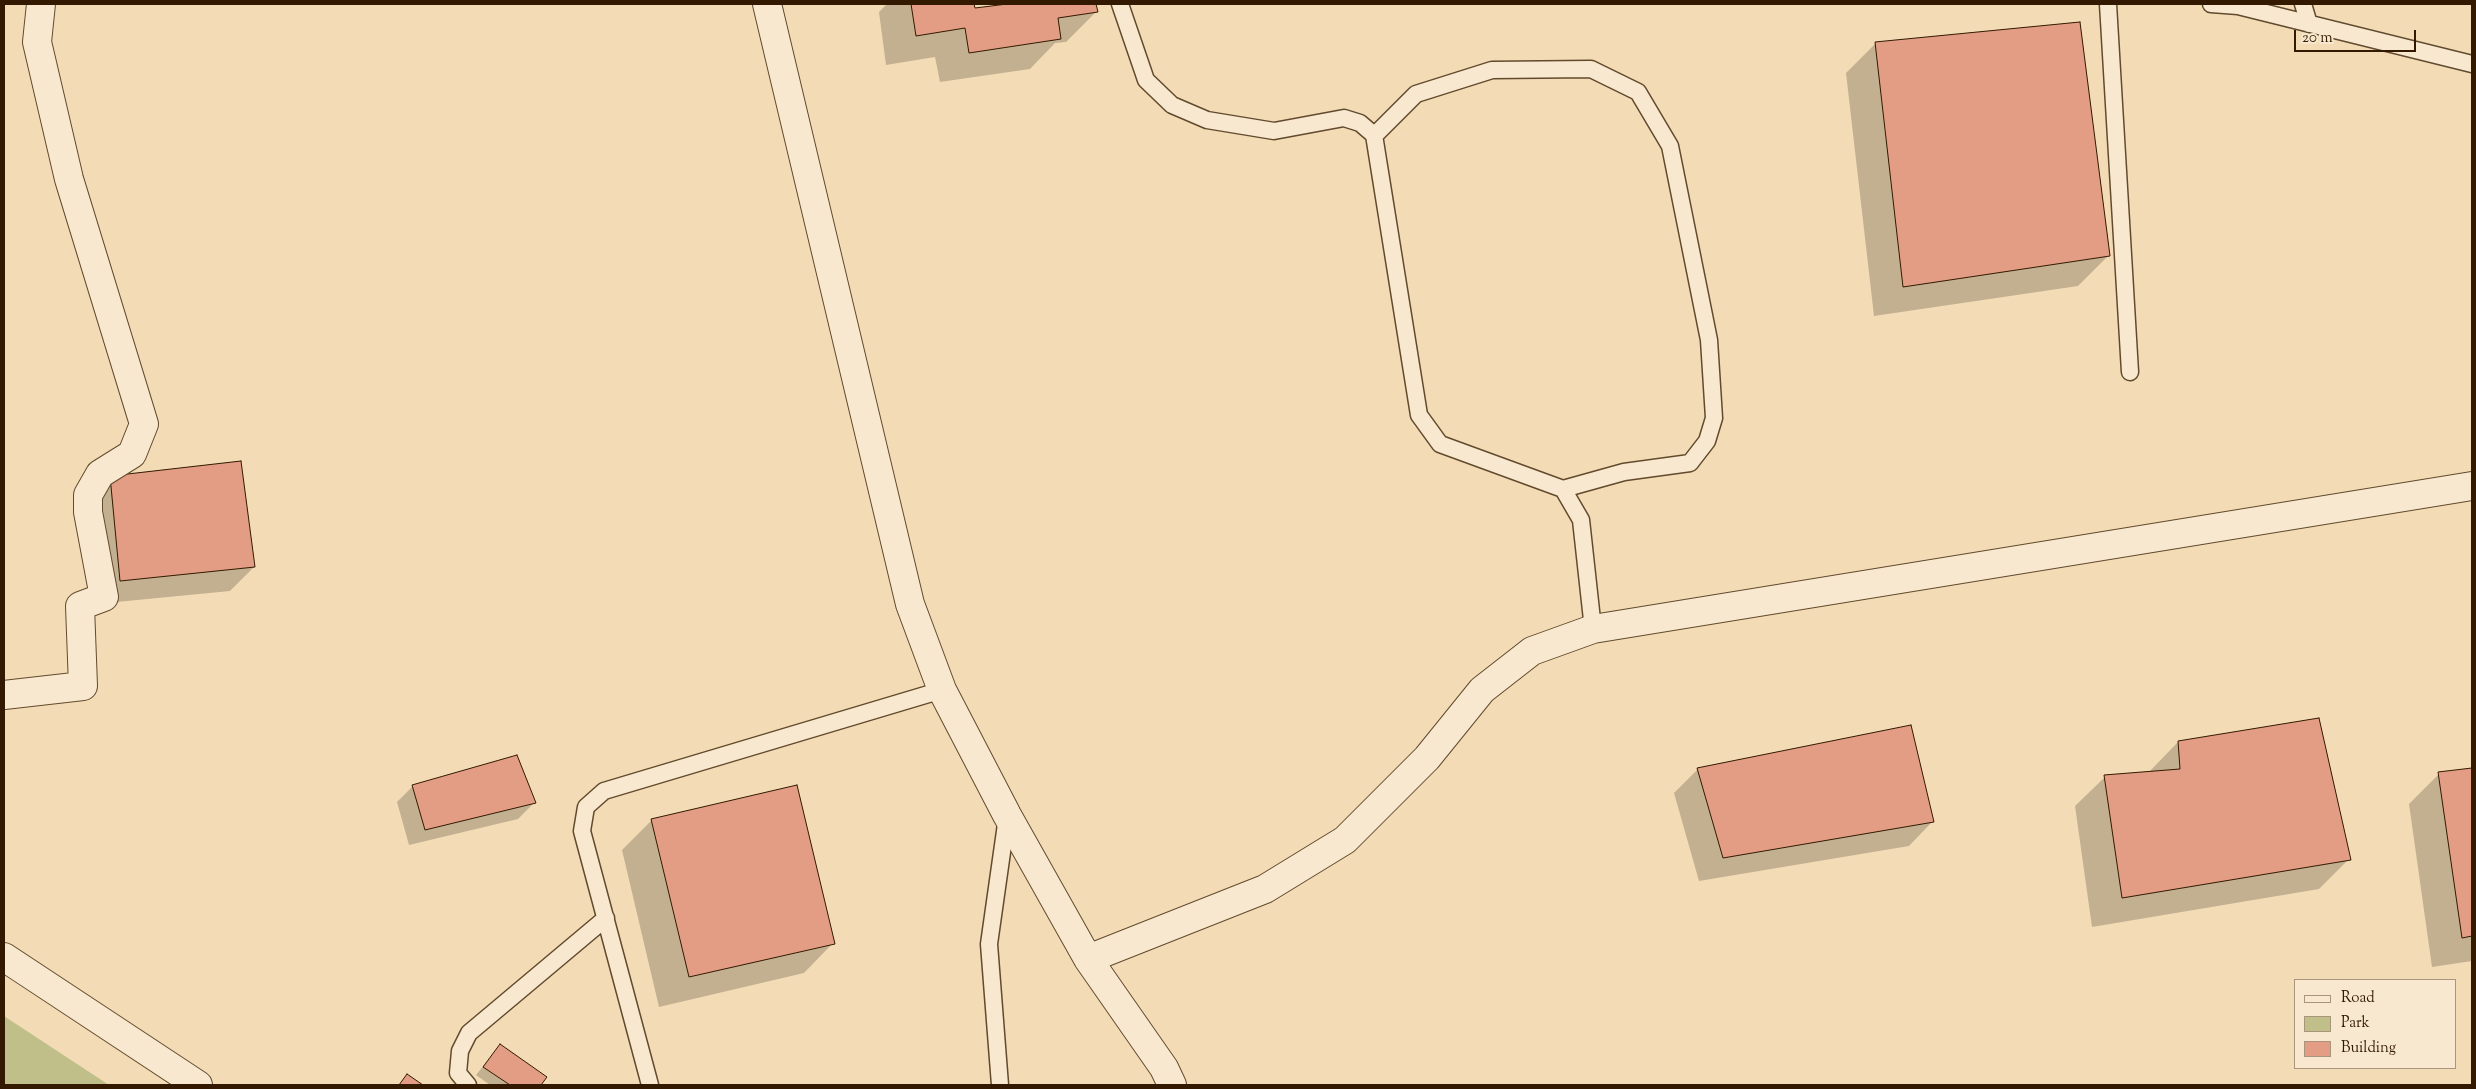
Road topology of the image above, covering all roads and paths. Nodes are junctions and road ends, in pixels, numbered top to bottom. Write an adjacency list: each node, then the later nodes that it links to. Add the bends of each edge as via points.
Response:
1 (41, 4): 15 (street, via 37,42 67,170 144,424 132,454 100,474 88,495 88,512 104,597 80,606 83,686)
2 (767, 4): 14 (street, via 910,604)
3 (1120, 4): 9 (lane, via 1146,80 1172,105 1208,120 1274,131 1344,118 1360,123)
4 (2108, 4): 10 (lane)
5 (2211, 4): 7 (lane, via 2238,6)
6 (2303, 4): 7 (lane)
7 (2309, 24): 8 (lane)
8 (2472, 64)
9 (1374, 136): 12 (lane, via 1419,415 1440,444); 12 (lane, via 1416,94 1492,70 1591,69 1638,92 1670,146 1709,340 1714,418 1708,441 1690,463 1624,472)
10 (2130, 372)
11 (2472, 486): 13 (street)
12 (1563, 489): 13 (lane, via 1581,520)
13 (1593, 629): 19 (street, via 1532,651 1482,690 1427,758 1345,840 1265,889)
14 (942, 690): 16 (street); 17 (lane, via 604,791 586,807 582,831)
15 (4, 695)
16 (1007, 815): 19 (street); 23 (lane, via 989,944)
17 (606, 918): 21 (lane, via 469,1032 460,1052 458,1073); 22 (lane)
18 (4, 957): 20 (street)
19 (1088, 959): 24 (street, via 1164,1068)
20 (198, 1085)
21 (468, 1085)
22 (650, 1085)
23 (1000, 1085)
24 (1172, 1085)

